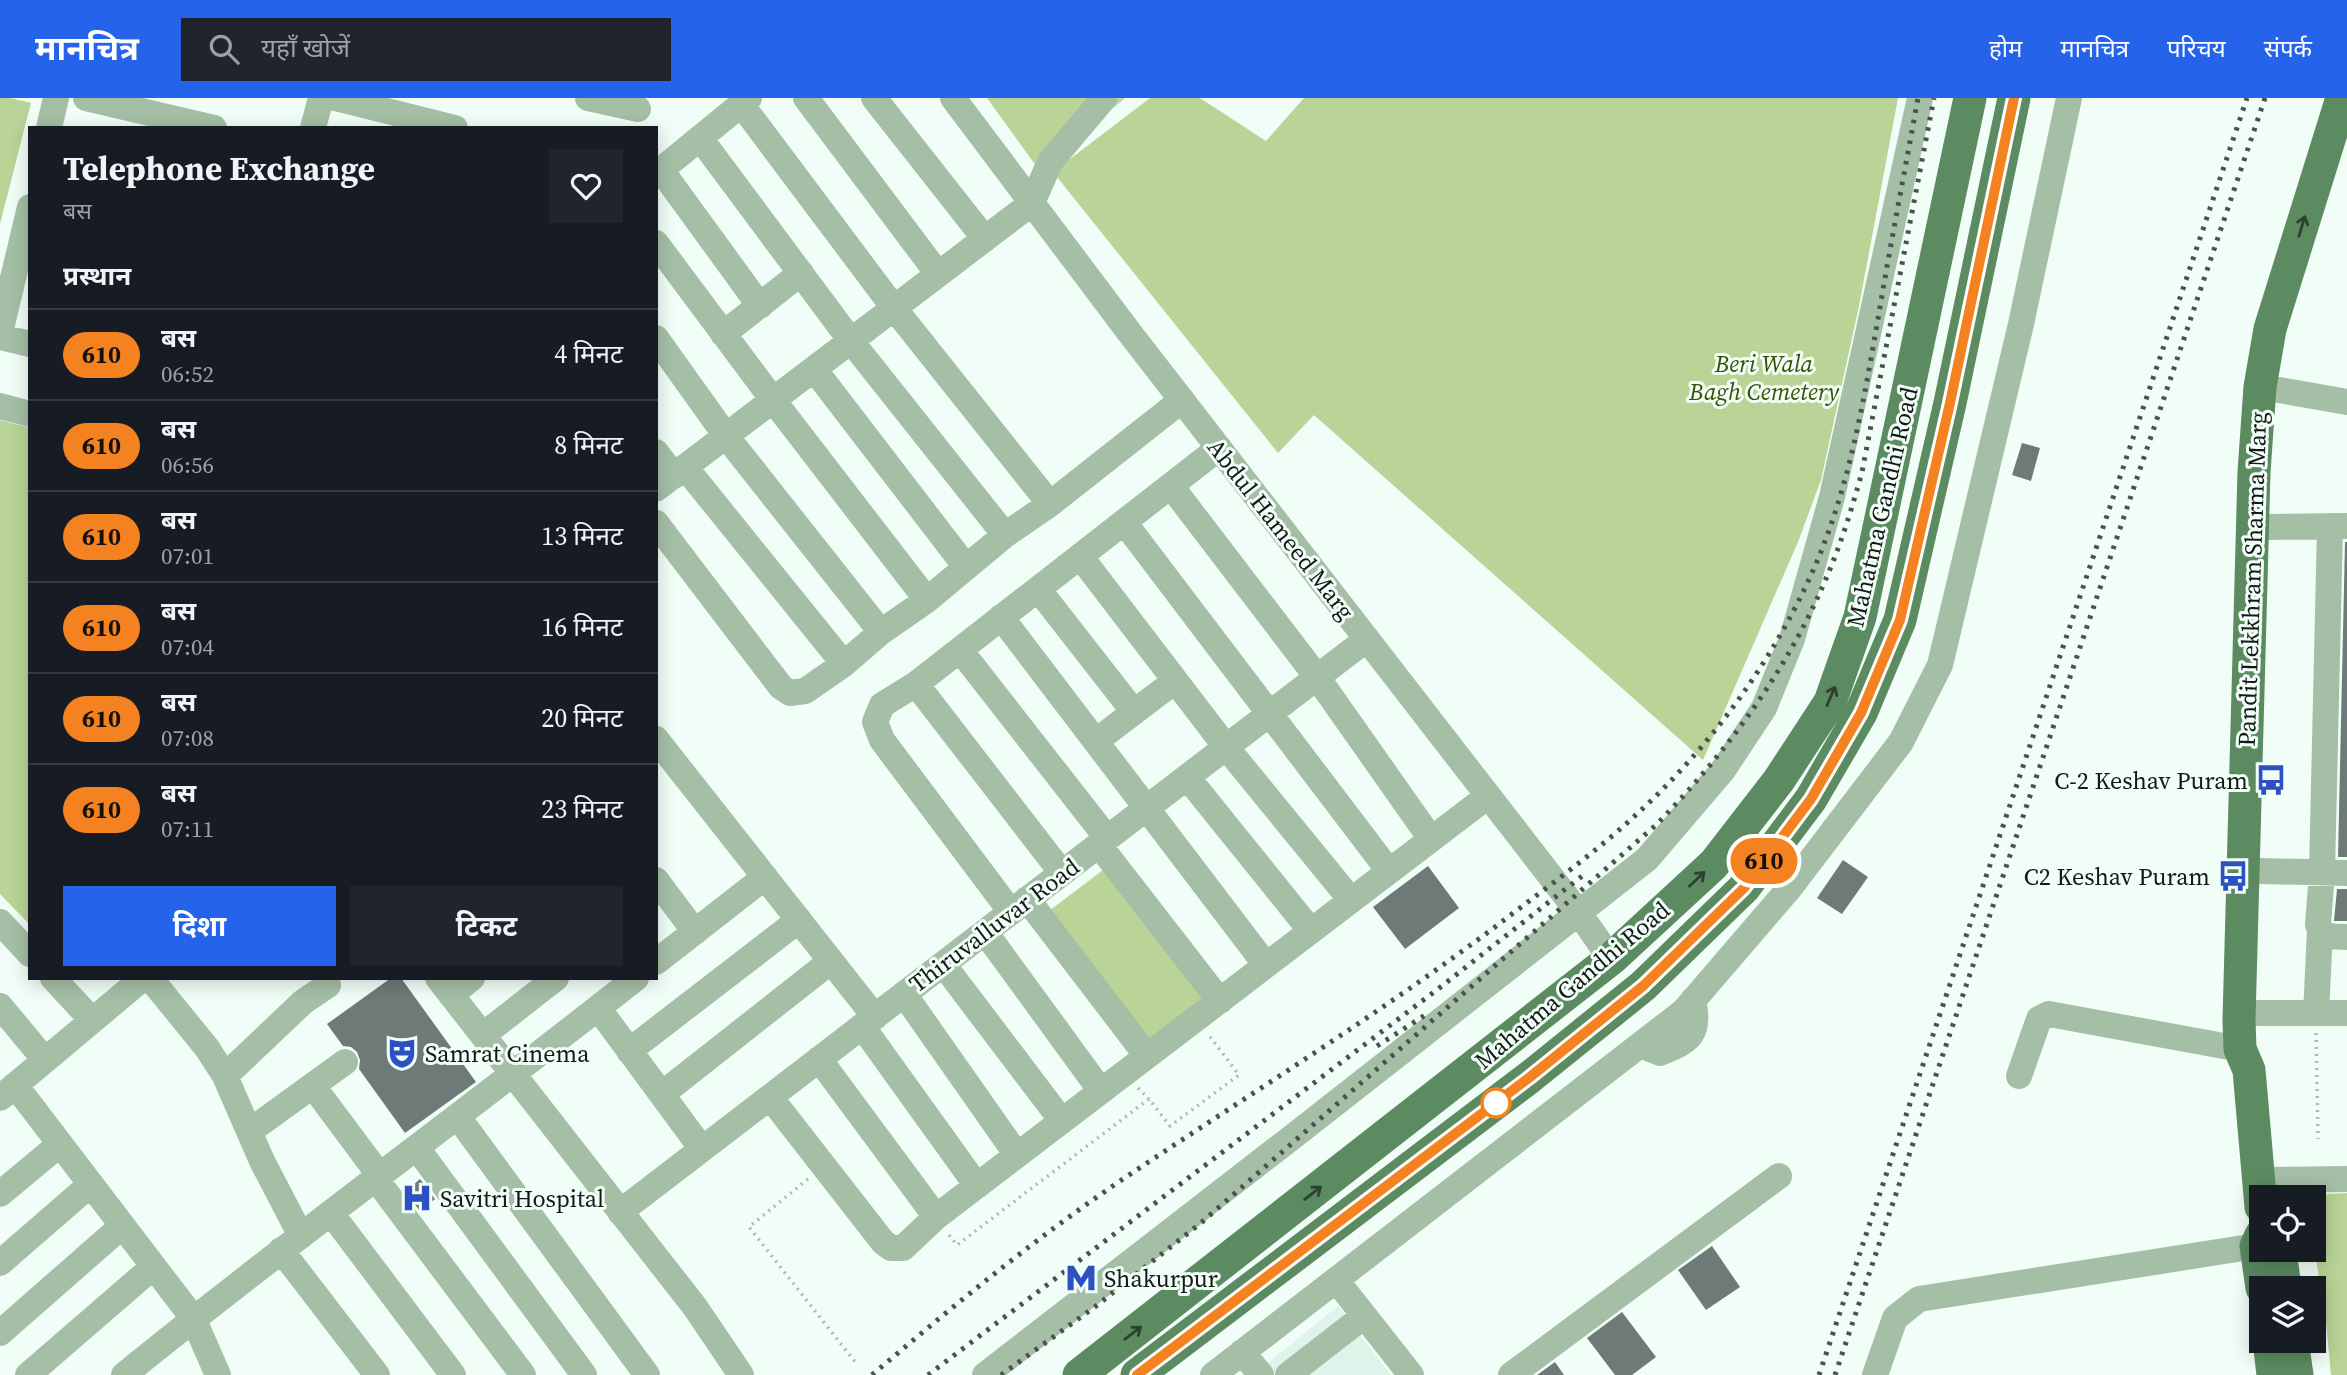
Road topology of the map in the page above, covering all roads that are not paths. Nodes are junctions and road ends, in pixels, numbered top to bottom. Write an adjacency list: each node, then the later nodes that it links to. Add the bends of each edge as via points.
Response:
1 (55, 98): 17 (street)
2 (86, 98): 18 (street)
3 (321, 98): 19 (street)
4 (335, 98): 20 (street)
5 (588, 98): 16 (street)
6 (806, 98): 29 (street)
7 (874, 98): 26 (street)
8 (953, 98): 24 (street, Abdul Hameed Marg)
9 (1104, 98): 24 (street, via 1050,162)
10 (1920, 98): 86 (street, via 1832,497 1792,639 1764,708 1723,770 1647,859)
11 (1970, 98): 95 (main road, Mahatma Gandhi Road, one-way to 11, via 1714,864 1779,780 1830,702 1860,617)
12 (2014, 98): 173 (main road, Mahatma Gandhi Road, via 1900,620 1861,713 1811,799 1744,888 1643,986)
13 (2069, 98): 155 (street, via 1940,665 1901,742 1788,890 1684,1011)
14 (2342, 98): 39 (main road, Pandit Lekkhram Sharma Marg, one-way to 14, via 2270,329)
15 (745, 101): 21 (street); 32 (street)
16 (638, 109)
17 (48, 126)
18 (205, 126)
19 (314, 126)
20 (448, 126)
21 (700, 138): 23 (street); 28 (street)
22 (2347, 160): 39 (main road, Pandit Lekkhram Sharma Marg)
23 (659, 172): 31 (street)
24 (1032, 203): 26 (street); 41 (street, Abdul Hameed Marg)
25 (26, 239): 30 (street)
26 (985, 239): 29 (street)
27 (658, 246): 33 (street)
28 (801, 273): 31 (street); 36 (street)
29 (939, 274): 32 (street)
30 (20, 293): 34 (street)
31 (760, 306): 33 (street)
32 (894, 308): 36 (street); 50 (street)
33 (723, 334): 40 (street)
34 (0, 335): 37 (street)
35 (658, 341): 45 (street)
36 (851, 341): 38 (street); 55 (street)
37 (28, 343)
38 (814, 369): 40 (street); 57 (street)
39 (2269, 388): 42 (street); 54 (main road, Pandit Lekkhram Sharma Marg); 79 (main road, Pandit Lekkhram Sharma Marg, via 2254,472)
40 (773, 400): 45 (street); 59 (street)
41 (1182, 400): 46 (street, Abdul Hameed Marg); 50 (street)
42 (2347, 402)
43 (0, 406): 44 (street)
44 (28, 413)
45 (726, 436): 48 (street); 61 (street)
46 (1219, 448): 49 (street); 62 (street, Abdul Hameed Marg)
47 (658, 455): 48 (street)
48 (672, 478): 64 (street)
49 (1171, 486): 51 (street); 65 (street)
50 (1050, 503): 55 (street)
51 (1124, 522): 56 (street); 69 (street)
52 (658, 526): 64 (street, via 781,687 790,693 805,691)
53 (2339, 526): 54 (street); 80 (street)
54 (2266, 527): 79 (main road, Pandit Lekkhram Sharma Marg)
55 (1005, 536): 57 (street)
56 (1080, 556): 58 (street); 66 (street)
57 (966, 567): 59 (street)
58 (1038, 589): 60 (street); 68 (street)
59 (927, 600): 61 (street)
60 (1001, 617): 63 (street); 70 (street)
61 (881, 632): 64 (street)
62 (1367, 639): 65 (street, Thiruvalluvar Road); 74 (street, Abdul Hameed Marg)
63 (960, 650): 67 (street); 77 (street)
64 (844, 664)
65 (1317, 677): 69 (street, Thiruvalluvar Road); 76 (street)
66 (1175, 681): 68 (street); 72 (street)
67 (916, 684): 81 (street); 85 (street, via 882,705 875,722 882,740)
68 (1134, 712): 70 (street)
69 (1270, 713): 72 (street, Thiruvalluvar Road); 78 (street)
70 (1096, 741): 75 (street)
71 (658, 742): 82 (street)
72 (1226, 747): 73 (street, Thiruvalluvar Road); 84 (street)
73 (1187, 777): 75 (street, Thiruvalluvar Road); 89 (street)
74 (1488, 796): 76 (street); 86 (street, Abdul Hameed Marg)
75 (1147, 808): 77 (street, Thiruvalluvar Road); 99 (street)
76 (1431, 839): 78 (street)
77 (1103, 841): 81 (street, Thiruvalluvar Road); 109 (street)
78 (1389, 871): 84 (street)
79 (2251, 871): 80 (street); 112 (main road, Pandit Lekkhram Sharma Marg); 121 (main road, Pandit Lekkhram Sharma Marg, via 2239,1020)
80 (2334, 872): 90 (street)
81 (1062, 873): 85 (street, Thiruvalluvar Road)
82 (765, 877): 87 (street); 91 (street)
83 (659, 891): 91 (street)
84 (1351, 900): 89 (street)
85 (1019, 906): 92 (street, Thiruvalluvar Road); 119 (street)
86 (1579, 913): 95 (street, Abdul Hameed Marg); 171 (street)
87 (799, 920): 97 (street); 118 (street)
88 (0, 922): 94 (street)
89 (1311, 931): 99 (street)
90 (2320, 931): 93 (street, via 2326,936); 113 (street)
91 (695, 932): 96 (street)
92 (985, 932): 98 (street, Thiruvalluvar Road); 129 (street)
93 (2347, 937)
94 (28, 952)
95 (1611, 959): 172 (main road, Mahatma Gandhi Road, one-way to 95)
96 (658, 960)
97 (831, 961): 116 (street); 130 (street)
98 (943, 964): 108 (street, Thiruvalluvar Road); 133 (street)
99 (1266, 965): 109 (street)
100 (55, 980): 115 (street)
101 (141, 980): 115 (street)
102 (152, 980): 125 (street)
103 (466, 980): 107 (street)
104 (553, 980): 117 (street)
105 (634, 980): 111 (street)
106 (328, 985): 125 (street, via 303,1002)
107 (445, 987): 117 (street)
108 (904, 994): 116 (street, Thiruvalluvar Road); 138 (street)
109 (1220, 1001): 119 (street)
110 (0, 1006): 122 (street)
111 (598, 1009): 118 (street); 124 (street)
112 (2257, 1013): 113 (street); 121 (main road, Pandit Lekkhram Sharma Marg, via 2257,1049)
113 (2316, 1013): 114 (street)
114 (2347, 1013)
115 (92, 1020): 122 (street)
116 (868, 1022): 120 (street, Thiruvalluvar Road); 145 (street)
117 (482, 1035): 124 (street)
118 (629, 1051): 130 (street)
119 (1147, 1056): 129 (street)
120 (819, 1059): 131 (street, Thiruvalluvar Road); 149 (street)
121 (2245, 1059): 126 (street, via 2049,1014 2039,1019); 143 (main road, Pandit Lekkhram Sharma Marg)
122 (45, 1060): 128 (street)
123 (345, 1062): 127 (street)
124 (514, 1075): 132 (street); 147 (street)
125 (225, 1076): 134 (street)
126 (2019, 1076)
127 (313, 1086): 134 (street); 140 (street)
128 (6, 1088): 135 (street)
129 (1101, 1091): 133 (street)
130 (662, 1094): 137 (street)
131 (770, 1097): 137 (street, Thiruvalluvar Road); 149 (street, via 891,1248 903,1248)
132 (458, 1116): 136 (street); 169 (street)
133 (1062, 1121): 138 (street)
134 (250, 1131): 151 (street)
135 (60, 1144): 142 (street); 146 (street)
136 (417, 1148): 140 (street); 168 (street)
137 (702, 1149): 147 (street, Thiruvalluvar Road)
138 (1017, 1155): 145 (street)
139 (1779, 1176): 178 (street)
140 (378, 1177): 148 (street); 167 (street)
141 (2347, 1179): 144 (street)
142 (91, 1184): 150 (street); 153 (street)
143 (2259, 1185)
144 (2312, 1185)
145 (977, 1186): 149 (street)
146 (0, 1194)
147 (620, 1212): 170 (street, via 695,1307)
148 (331, 1213): 151 (street); 166 (street)
149 (936, 1217)
150 (122, 1226): 154 (street); 158 (street)
151 (291, 1243): 157 (street); 165 (street)
152 (2249, 1246): 179 (street, via 1919,1299 1895,1318)
153 (0, 1263)
154 (153, 1266): 157 (street); 162 (street)
155 (1336, 1280): 156 (street); 159 (street)
156 (1364, 1316): 176 (street); 177 (street)
157 (193, 1318): 163 (street); 164 (street)
158 (0, 1333)
159 (1242, 1352): 174 (street); 175 (street)
160 (2270, 1353): 180 (main road)
161 (2294, 1353): 181 (main road)
162 (28, 1375)
163 (124, 1375)
164 (218, 1375)
165 (377, 1375)
166 (453, 1375)
167 (523, 1375)
168 (584, 1375)
169 (647, 1375)
170 (741, 1375)
171 (985, 1375)
172 (1079, 1375)
173 (1137, 1375)
174 (1213, 1375)
175 (1261, 1375)
176 (1289, 1375)
177 (1411, 1375)
178 (1511, 1375)
179 (1875, 1375)
180 (2273, 1375)
181 (2297, 1375)

